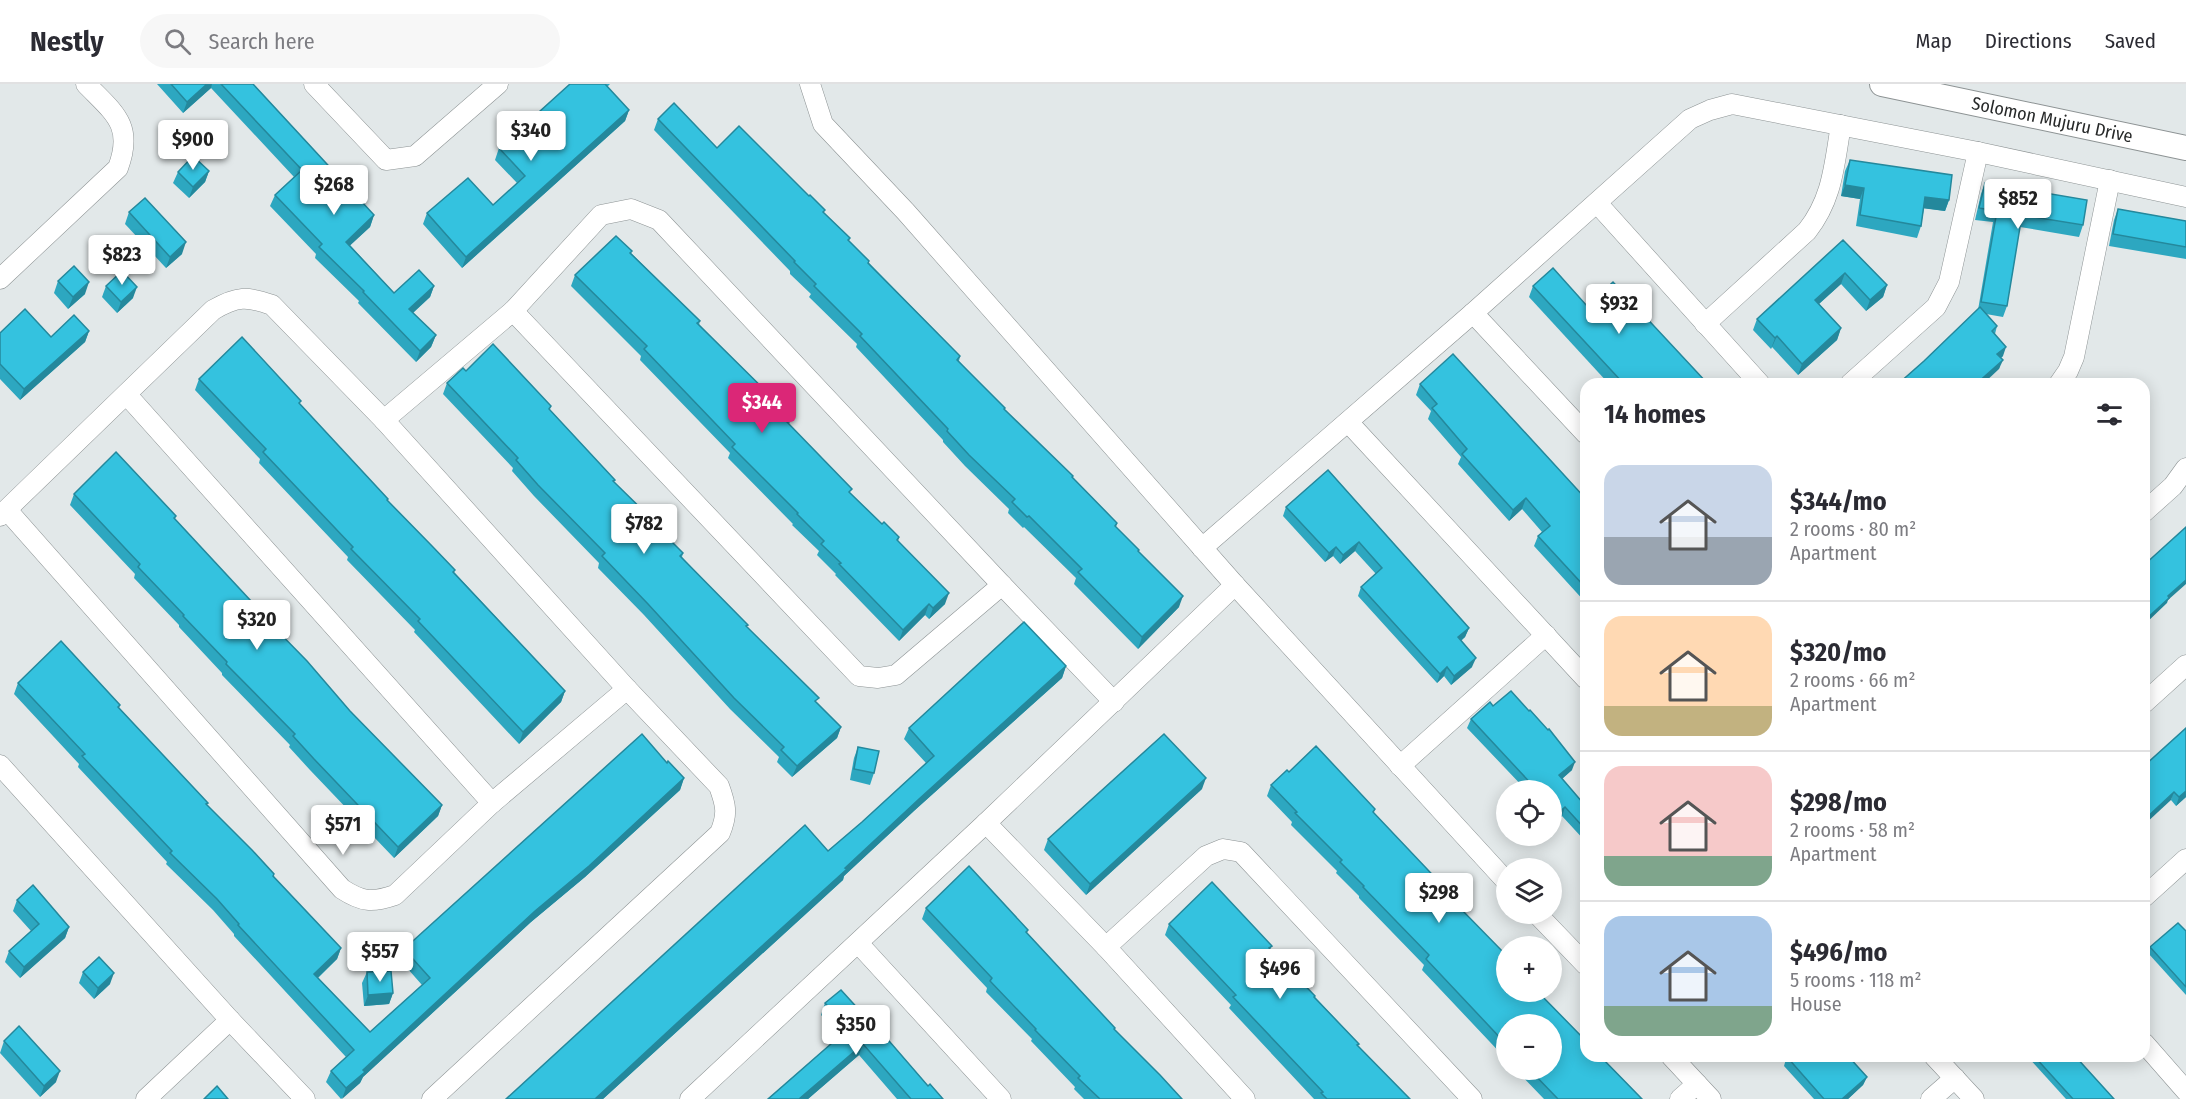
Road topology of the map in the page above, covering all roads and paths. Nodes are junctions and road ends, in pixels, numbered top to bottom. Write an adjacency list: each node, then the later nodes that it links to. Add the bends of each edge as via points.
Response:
1 (86, 84): 12 (street, via 117,116 125,137 118,168)
2 (314, 84): 3 (street, via 386,160 415,156)
3 (498, 84)
4 (810, 84): 26 (street, via 823,124 906,212)
5 (1882, 84): 7 (street, Solomon Mujuru Drive)
6 (1841, 125): 8 (street); 11 (street, via 1732,104 1710,110 1690,118); 15 (street, via 1828,197 1820,215)
7 (2186, 148)
8 (1978, 152): 9 (street); 17 (street, via 1949,282 1936,307)
9 (2110, 180): 10 (street); 18 (street, via 2074,357)
10 (2186, 196)
11 (1597, 203): 14 (street); 15 (street)
12 (4, 266)
13 (513, 311): 20 (street); 27 (street, via 859,676 896,675); 27 (street, via 602,215 631,209 659,220)
14 (1473, 314): 21 (street); 22 (street)
15 (1705, 324): 16 (street)
16 (1754, 378)
17 (1857, 378)
18 (2063, 378)
19 (127, 395): 20 (street, via 213,310 230,300 252,297 272,305); 25 (street); 37 (street)
20 (384, 420): 32 (street)
21 (1348, 422): 26 (street); 29 (street)
22 (1580, 428)
23 (2186, 468): 24 (street)
24 (2150, 507)
25 (4, 513): 37 (street, via 342,889 358,900 378,901 394,895)
26 (1202, 548): 28 (street)
27 (1002, 585): 34 (street)
28 (1235, 585): 34 (street); 36 (street)
29 (1546, 635): 31 (street); 36 (street)
30 (2186, 665): 33 (street)
31 (1580, 672)
32 (627, 689): 37 (street); 55 (street, via 719,786 726,819 720,833)
33 (2150, 698)
34 (1114, 702): 38 (street)
35 (0, 765): 46 (street)
36 (1400, 766): 40 (street)
37 (492, 803)
38 (986, 823): 43 (street); 44 (street)
39 (2186, 859): 41 (street)
40 (1496, 870)
41 (2150, 892)
42 (1547, 924): 45 (street)
43 (858, 943): 56 (street); 57 (street)
44 (1106, 947): 58 (street); 59 (street, via 1206,856 1223,849 1241,852)
45 (1580, 959)
46 (230, 1020): 53 (street); 54 (street)
47 (2150, 1050): 52 (street)
48 (1677, 1062): 51 (street)
49 (1939, 1062): 50 (street)
50 (1954, 1078): 62 (street); 63 (street)
51 (1697, 1084): 60 (street); 61 (street)
52 (2186, 1091)
53 (146, 1099)
54 (305, 1099)
55 (432, 1099)
56 (690, 1099)
57 (1001, 1099)
58 (1245, 1099)
59 (1472, 1099)
60 (1680, 1099)
61 (1711, 1099)
62 (1931, 1099)
63 (1974, 1099)

